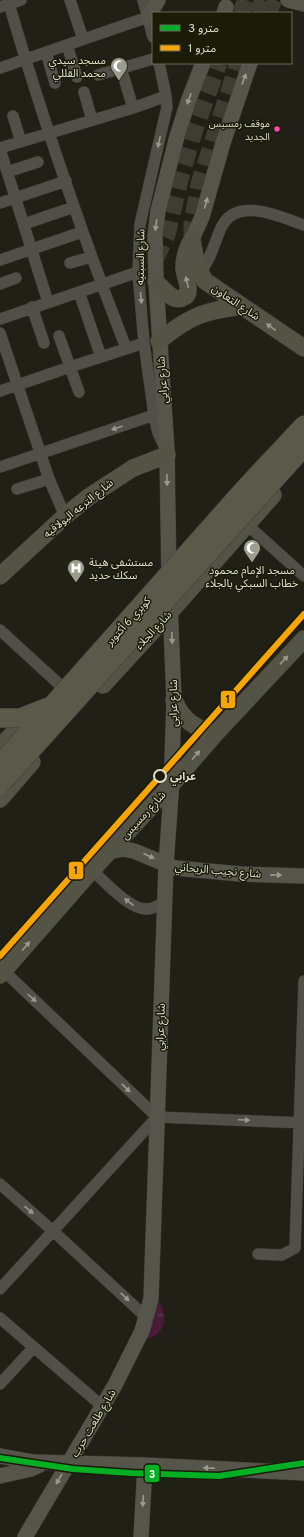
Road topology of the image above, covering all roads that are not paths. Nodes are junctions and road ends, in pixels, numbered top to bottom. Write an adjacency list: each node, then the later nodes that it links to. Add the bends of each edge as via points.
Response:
1 (21, 0): 6 (street)
2 (70, 0): 10 (street)
3 (142, 0): 8 (street)
4 (158, 0): 8 (street)
5 (288, 0): 7 (street)
6 (6, 4): 13 (street)
7 (304, 4)
8 (148, 17): 9 (street); 10 (street)
9 (152, 33)
10 (83, 39): 11 (street)
11 (67, 45): 12 (street); 21 (street)
12 (46, 52): 13 (street); 22 (street)
13 (26, 59): 18 (street); 28 (street)
14 (152, 59): 19 (street)
15 (159, 64): 24 (street, شارع السبتيه)
16 (203, 64): 48 (street, شارع عرابي, one-way to 48, via 188,98 158,211 154,236)
17 (250, 64): 40 (street, one-way to 17, via 202,217)
18 (0, 68)
19 (121, 68): 20 (street); 25 (street)
20 (98, 75)
21 (77, 77)
22 (55, 83)
23 (84, 92): 27 (street)
24 (166, 96): 25 (street); 45 (street, شارع السبتيه, one-way to 45, via 166,113 140,224)
25 (133, 108): 27 (street)
26 (13, 116): 29 (street)
27 (92, 120): 28 (street)
28 (49, 134): 29 (street); 33 (street)
29 (21, 142): 30 (street)
30 (0, 149): 32 (street)
31 (38, 162): 32 (street)
32 (7, 172): 34 (street)
33 (66, 181): 34 (street); 36 (street)
34 (15, 198): 35 (street); 37 (street)
35 (0, 203)
36 (74, 207): 37 (street); 39 (street)
37 (24, 224): 41 (street)
38 (304, 225): 46 (street, via 262,212 236,212 222,226 209,258)
39 (82, 232): 41 (street); 42 (street)
40 (192, 239): 46 (main road, شارع التعاون, via 194,257); 48 (main road, one-way to 40, via 176,299 182,299 187,295 184,269)
41 (32, 249): 43 (street); 52 (street)
42 (91, 257): 44 (street); 50 (street)
43 (0, 260)
44 (70, 263)
45 (138, 272): 50 (street); 59 (street, شارع السبتيه, one-way to 59)
46 (200, 272): 53 (main road, شارع التعاون, via 205,281)
47 (16, 278): 49 (street)
48 (156, 282): 59 (street, شارع عرابي)
49 (0, 284)
50 (101, 284): 51 (street); 60 (street)
51 (78, 292): 52 (street); 62 (street)
52 (48, 302): 54 (street)
53 (242, 306): 59 (main road, via 196,316); 61 (main road, شارع التعاون, one-way to 53)
54 (32, 307): 55 (street); 58 (street)
55 (0, 319)
56 (0, 333): 64 (street)
57 (59, 336): 63 (street)
58 (44, 342)
59 (152, 342): 60 (street); 67 (street, شارع السبتيه); 71 (street, شارع عرابي)
60 (126, 348): 62 (street)
61 (304, 348)
62 (100, 357): 63 (street)
63 (70, 367): 64 (street); 66 (street)
64 (18, 385): 65 (street); 72 (street)
65 (0, 391)
66 (79, 392)
67 (154, 415): 71 (street, شارع السبتيه, via 158,433); 72 (street, one-way to 72)
68 (304, 415): 77 (main road)
69 (304, 425): 88 (highway, كوبري 6 أكتوبر, bridge)
70 (304, 447): 95 (highway, كوبري 6 أكتوبر, bridge)
71 (167, 453): 78 (main road, شارع الترعه البولاقيه, via 120,475); 80 (street, شارع عرابي, one-way to 80)
72 (41, 454): 74 (street); 75 (street)
73 (304, 460): 79 (main road, شارع الجلاء)
74 (0, 467)
75 (49, 479): 76 (street); 78 (street)
76 (17, 489)
77 (225, 504): 79 (street); 80 (main road)
78 (65, 516): 81 (main road, شارع الترعه البولاقيه)
79 (247, 525): 82 (street); 83 (main road, شارع الجلاء)
80 (168, 564): 83 (street, شارع عرابي); 86 (main road)
81 (0, 576)
82 (304, 576)
83 (171, 611): 87 (street, شارع عرابي, one-way to 87); 93 (main road, شارع الجلاء)
84 (0, 630): 86 (street)
85 (303, 644): 91 (main road, شارع رمسيس, one-way to 85)
86 (60, 685): 92 (main road)
87 (174, 700): 91 (main road, via 182,715 194,727); 96 (street, شارع عرابي)
88 (55, 703): 90 (highway, bridge, via 20,718); 94 (highway, كوبري 6 أكتوبر, bridge)
89 (0, 715): 92 (main road)
90 (0, 718)
91 (216, 733): 96 (main road, شارع رمسيس, one-way to 91)
92 (5, 739): 93 (main road)
93 (41, 752): 97 (main road, شارع الجلاء)
94 (0, 764)
95 (0, 785)
96 (171, 785): 98 (main road, شارع رمسيس); 99 (street, شارع عرابي)
97 (0, 799)
98 (111, 851): 99 (street, شارع نجيب الريحاني, one-way to 99, via 134,851); 100 (main road, شارع رمسيس)
99 (166, 865): 101 (street, شارع نجيب الريحاني, one-way to 101, via 241,874); 102 (street, شارع عرابي)
100 (92, 870): 102 (street, one-way to 100, via 156,907 137,908); 103 (main road, شارع رمسيس, one-way to 100)
101 (304, 877)
102 (164, 902): 105 (street, شارع عرابي)
103 (2, 973): 105 (street, one-way to 105)
104 (304, 981): 106 (street)
105 (157, 1117): 106 (street, one-way to 106); 108 (street); 112 (street, شارع عرابي, via 151,1291)
106 (301, 1122): 109 (street)
107 (0, 1184): 108 (street, one-way to 108)
108 (53, 1230): 111 (street); 112 (street, one-way to 112)
109 (299, 1248): 110 (street, via 282,1255)
110 (258, 1254)
111 (0, 1290)
112 (146, 1317): 115 (street, شارع عرابي)
113 (0, 1318): 114 (street)
114 (34, 1347): 116 (street); 117 (street)
115 (133, 1348): 117 (street, شارع طلعت حرب)
116 (0, 1384)
117 (102, 1406): 120 (street, شارع طلعت حرب)
118 (0, 1456): 119 (street)
119 (47, 1462): 120 (street); 123 (street, via 31,1469)
120 (69, 1462): 121 (street); 124 (street, شارع طلعت حرب, one-way to 124)
121 (145, 1465): 122 (street, one-way to 121); 125 (street, one-way to 125)
122 (304, 1473)
123 (0, 1476)
124 (25, 1537)
125 (140, 1537)

